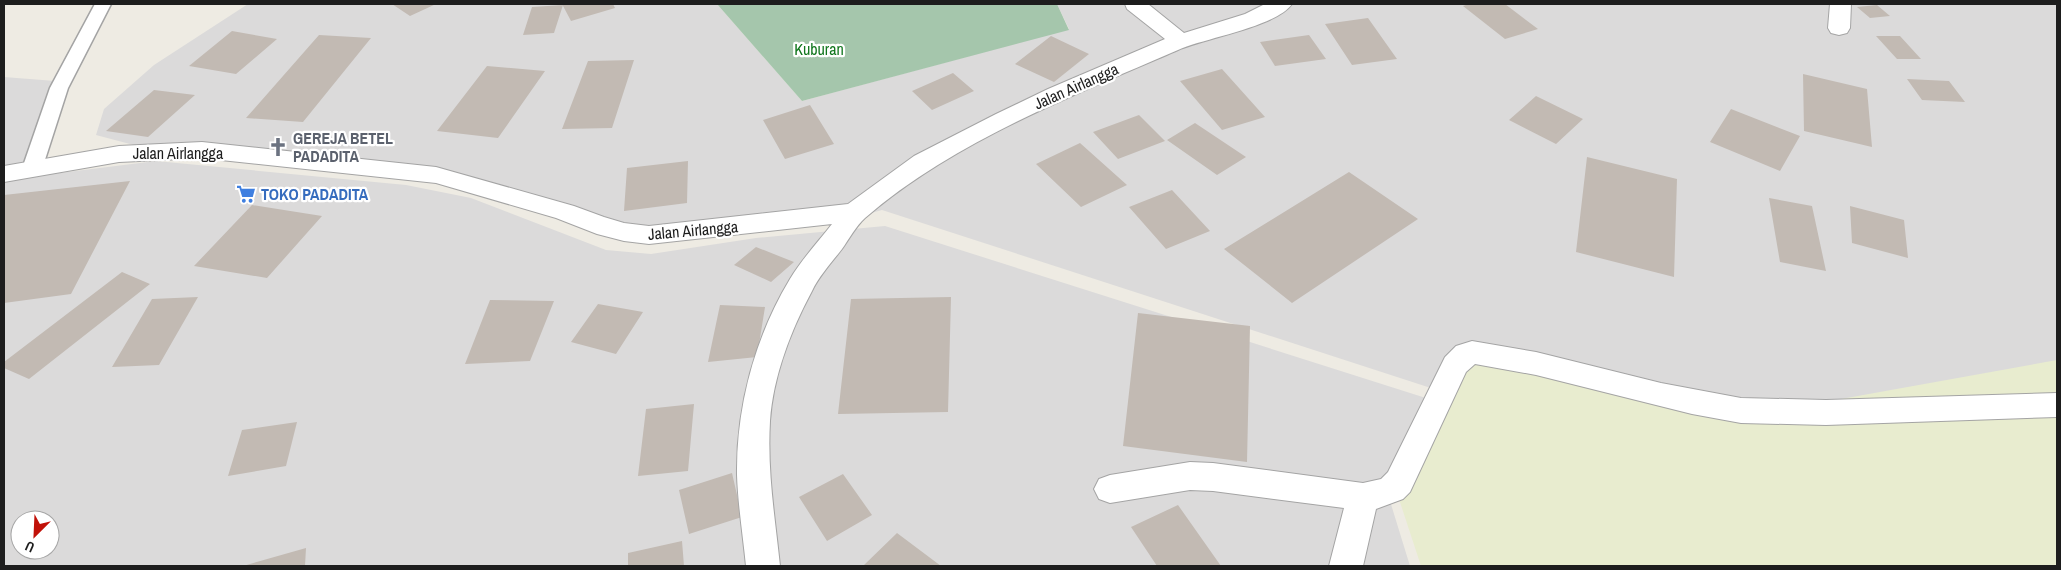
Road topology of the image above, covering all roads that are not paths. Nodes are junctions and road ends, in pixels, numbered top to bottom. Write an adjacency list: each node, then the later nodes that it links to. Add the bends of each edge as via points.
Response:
1 (102, 4): 7 (lane, via 59,88)
2 (1135, 4): 6 (street)
3 (1282, 4): 6 (street, Jalan Airlangga, via 1253,19)
4 (1840, 4): 5 (street)
5 (1838, 28)
6 (1180, 42): 9 (street, Jalan Airlangga, via 1056,94 960,141 923,162)
7 (32, 169): 8 (street, Jalan Airlangga); 9 (street, Jalan Airlangga, via 119,154 202,150 409,172 476,185 597,225 649,235)
8 (4, 174)
9 (854, 213): 13 (street, via 801,284 766,366 755,419 753,475)
10 (2057, 405): 12 (street, via 1771,413 1724,408 1543,364 1472,352 1455,365 1399,482 1378,495)
11 (1110, 489): 12 (street, via 1172,478 1205,477)
12 (1363, 497): 14 (street)
13 (763, 566)
14 (1346, 566)

